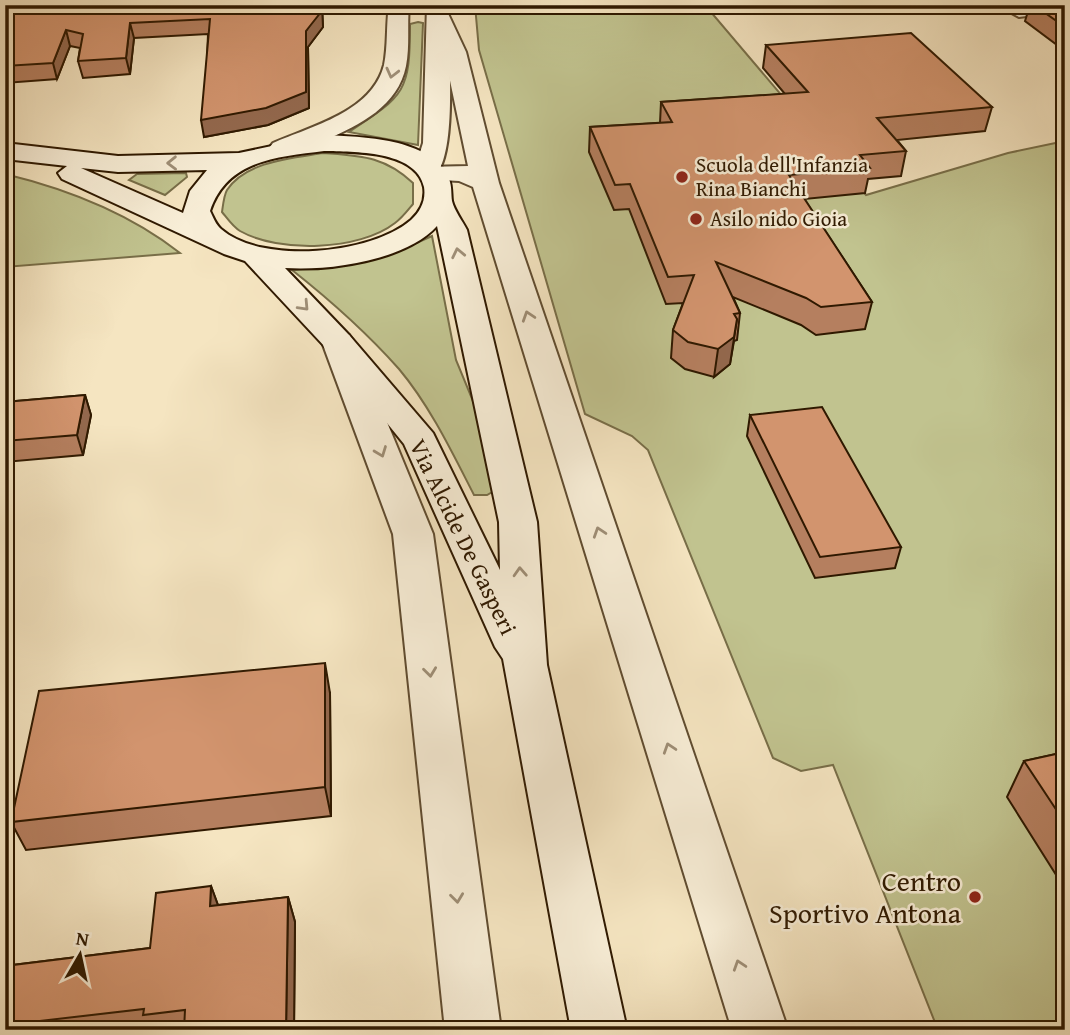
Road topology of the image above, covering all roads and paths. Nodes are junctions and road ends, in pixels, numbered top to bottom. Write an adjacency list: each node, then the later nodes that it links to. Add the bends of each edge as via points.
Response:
1 (399, 5): 5 (street, one-way to 5, via 395,65 388,86 365,111)
2 (1065, 5): 4 (street)
3 (437, 8): 8 (street); 9 (street, via 454,52)
4 (1019, 11)
5 (282, 148): 7 (street); 8 (street, via 366,145 402,153)
6 (5, 151): 7 (street, one-way to 6, via 118,164); 10 (street, Via Alcide De Gasperi, via 111,187)
7 (241, 161): 10 (street, via 207,184 196,211)
8 (433, 181): 9 (street, via 464,173); 11 (street, Via Alcide De Gasperi, via 419,229 374,250 315,260); 13 (street, Via Alcide De Gasperi, one-way to 8, via 518,522 453,230)
9 (485, 183): 16 (street, one-way to 9)
10 (211, 237): 11 (street, Via Alcide De Gasperi)
11 (257, 256): 12 (street, Via Alcide De Gasperi, one-way to 12)
12 (338, 342): 13 (street, Via Alcide De Gasperi, via 420,441); 14 (street, one-way to 14, via 413,534)
13 (525, 665): 15 (street, Via Alcide De Gasperi)
14 (473, 1030)
15 (599, 1030)
16 (760, 1030)

